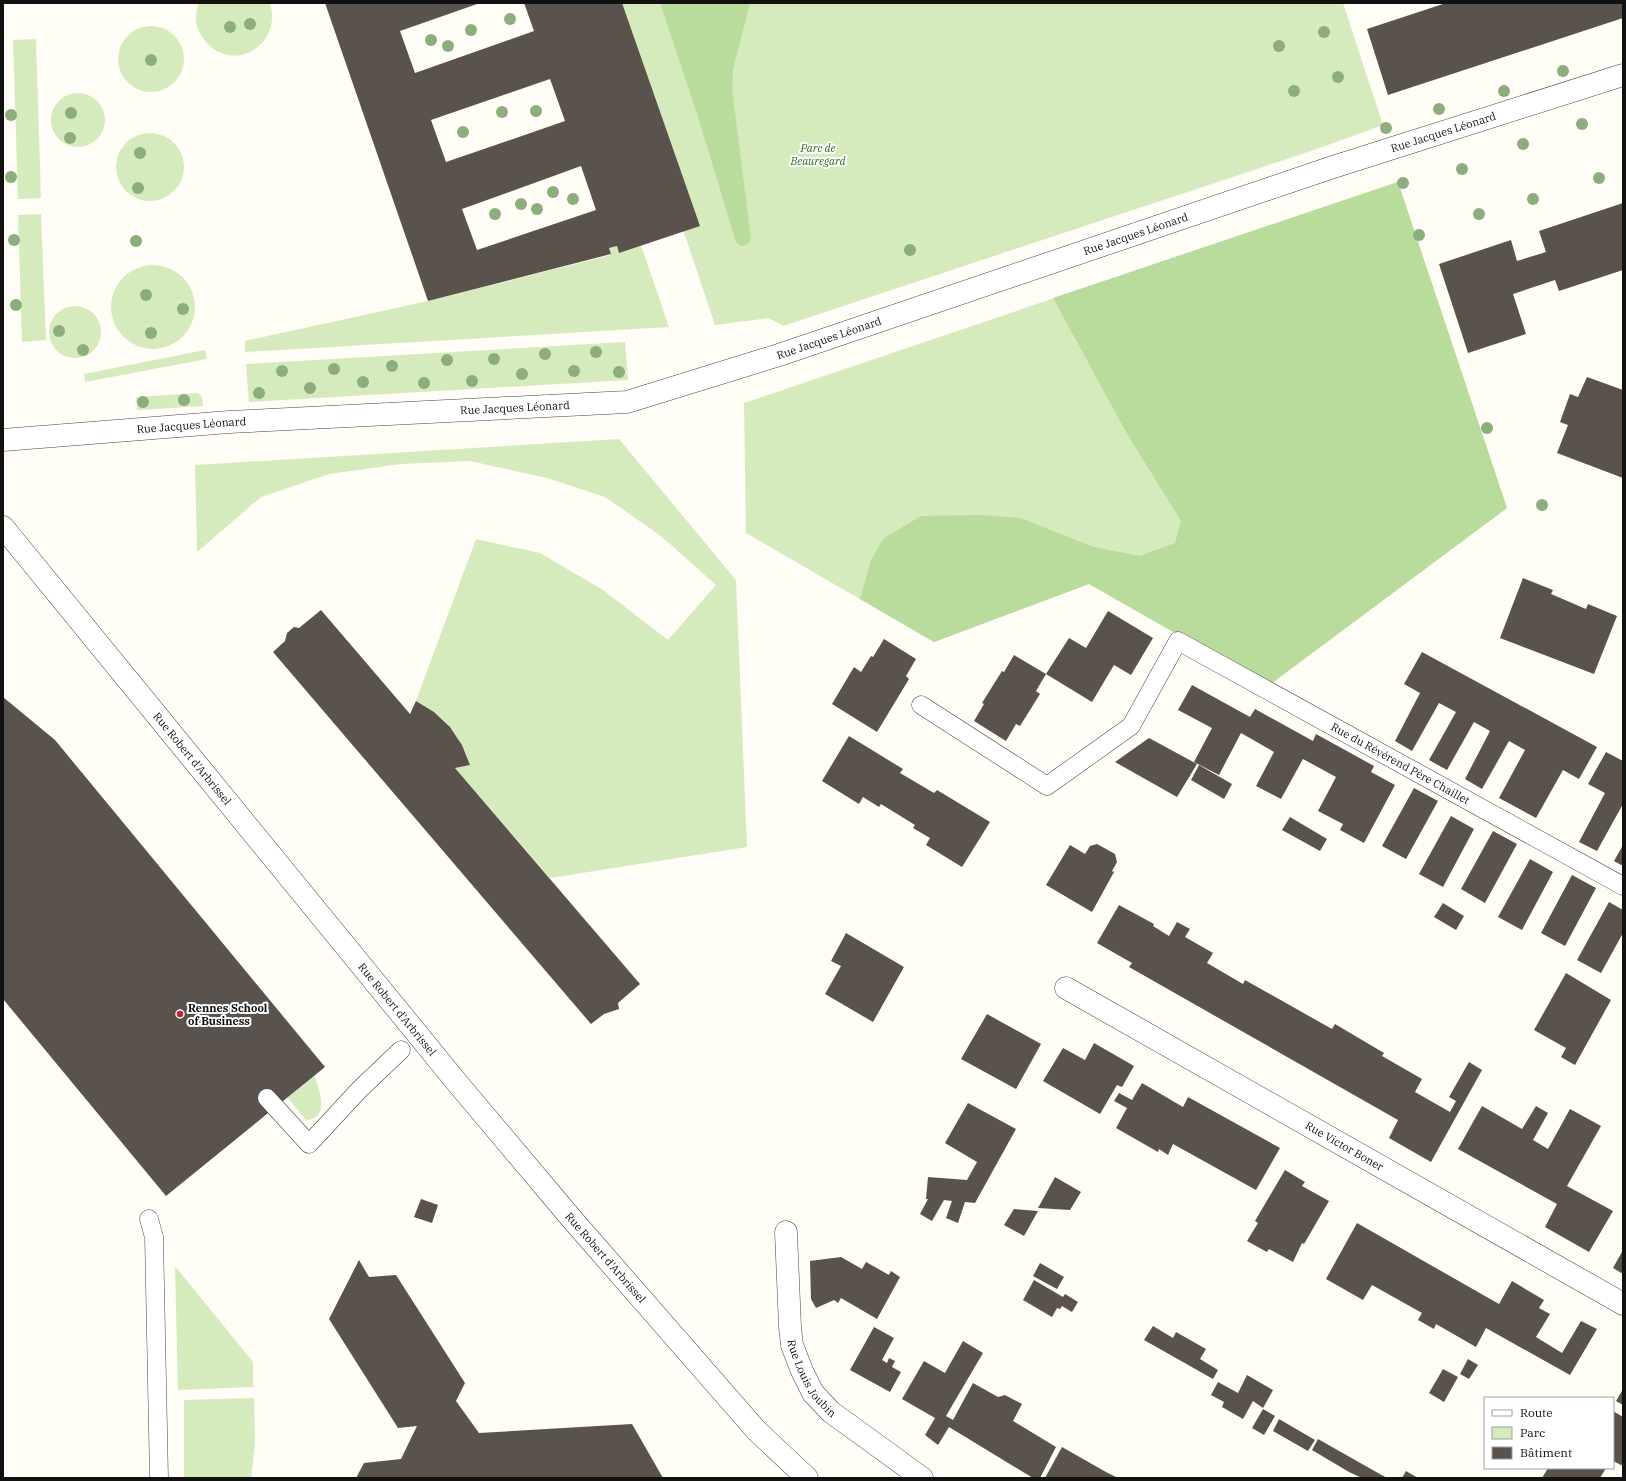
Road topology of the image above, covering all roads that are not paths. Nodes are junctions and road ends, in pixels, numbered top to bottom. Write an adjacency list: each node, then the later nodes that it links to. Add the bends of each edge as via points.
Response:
1 (1623, 75): 2 (street, Rue Jacques Léonard, via 1324,170 779,355 627,402 229,422)
2 (3, 440)
3 (3, 527): 13 (street, Rue Robert d'Arbrissel, via 556,1200 756,1430)
4 (921, 705): 5 (lane, Rue du Révérend Père Chaillet, via 1047,786 1131,726 1178,641)
5 (1623, 886)
6 (1066, 988): 11 (street, Rue Victor Boner)
7 (401, 1050): 8 (lane, via 359,1090 309,1144)
8 (267, 1098)
9 (149, 1219): 12 (lane, via 154,1237)
10 (786, 1232): 14 (street, Rue Louis Joubin, via 792,1345 813,1393 831,1412)
11 (1623, 1304)
12 (159, 1478)
13 (807, 1478)
14 (922, 1478)

